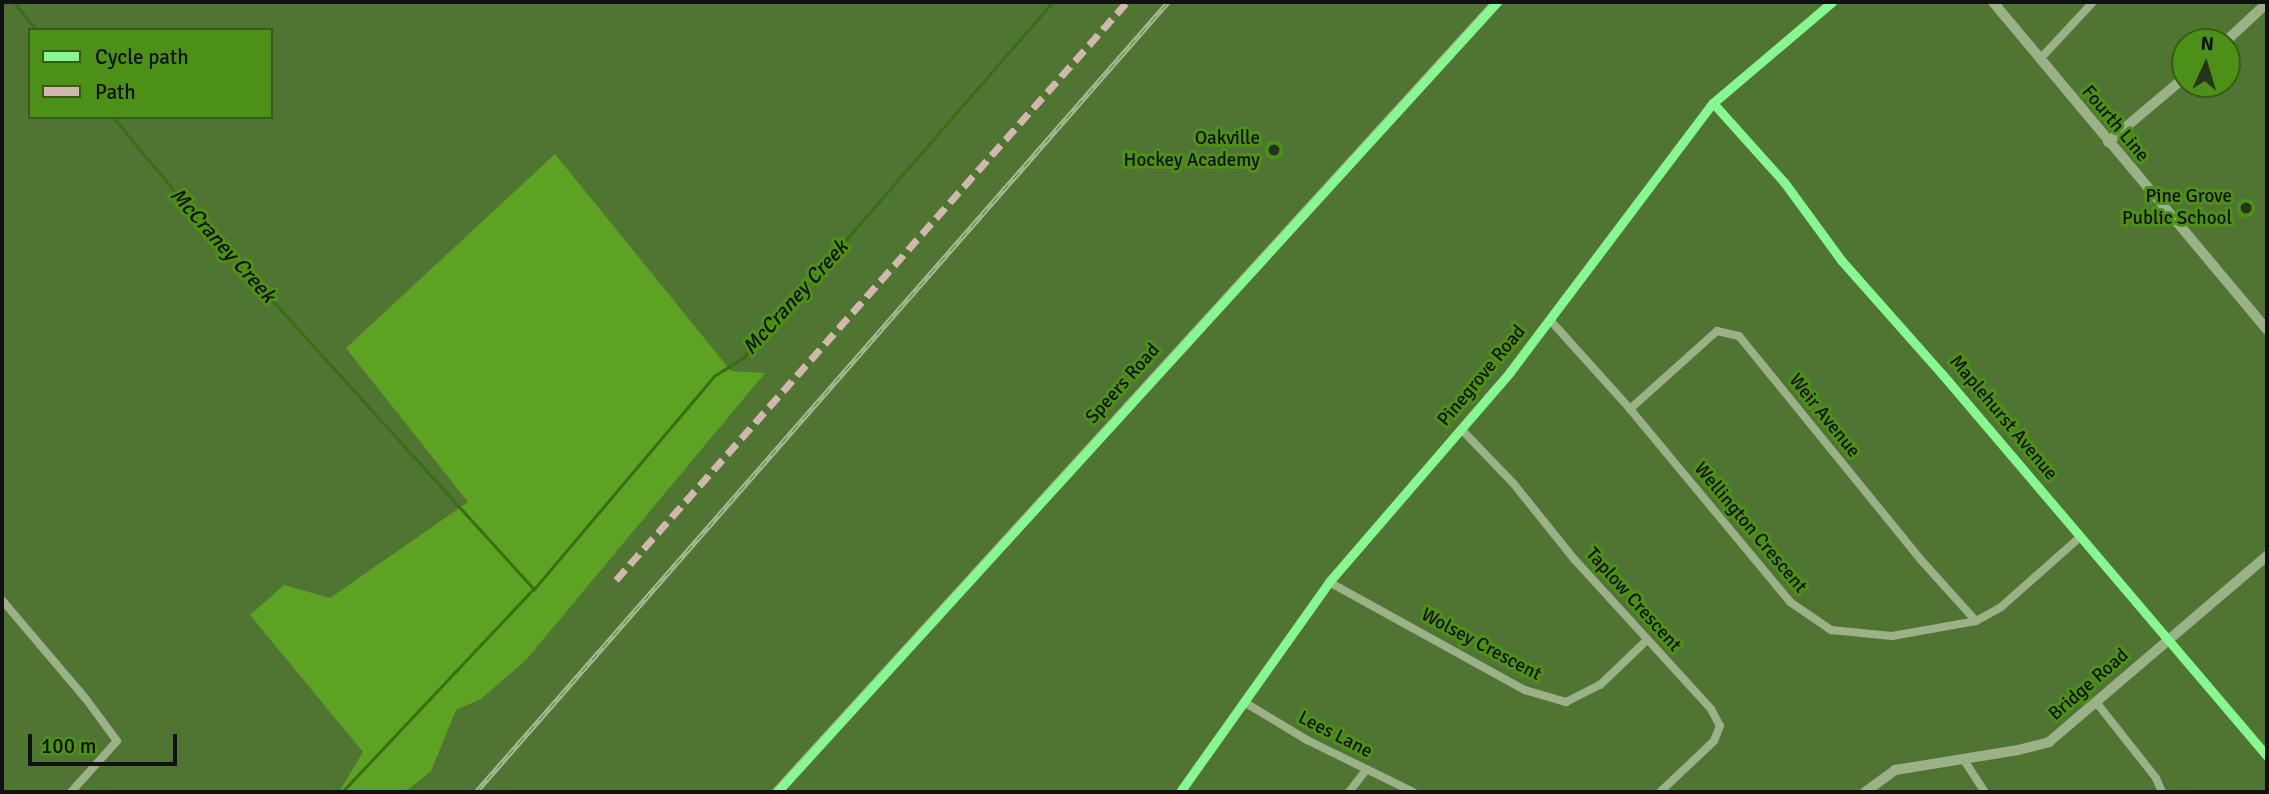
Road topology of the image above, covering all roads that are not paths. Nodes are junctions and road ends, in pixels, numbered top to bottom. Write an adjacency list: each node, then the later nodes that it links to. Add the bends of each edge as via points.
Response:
1 (1497, 2): 28 (main road, Speers Road)
2 (1832, 2): 9 (street, Pinegrove Road)
3 (1993, 2): 7 (street, Fourth Line)
4 (2093, 2): 7 (street)
5 (2267, 3): 6 (street)
6 (2240, 28)
7 (2041, 58): 10 (street, Fourth Line)
8 (2171, 89): 10 (street)
9 (1713, 103): 11 (street, Pinegrove Road); 15 (street, Maplehurst Avenue, via 1784,182 1841,260)
10 (2108, 142): 12 (street, Fourth Line)
11 (1550, 320): 13 (street, Wellington Crescent); 14 (street, Pinegrove Road)
12 (2267, 330)
13 (1630, 408): 19 (street, Wellington Crescent, via 1790,603 1831,630 1892,636); 19 (street, Weir Avenue, via 1717,331 1739,336 1921,561)
14 (1461, 429): 17 (street, Pinegrove Road); 20 (street, Taplow Crescent)
15 (2080, 537): 19 (street, Wellington Crescent, via 2001,607); 21 (street, Maplehurst Avenue)
16 (2267, 556): 21 (street, Bridge Road)
17 (1329, 582): 20 (street, Wolsey Crescent, via 1525,690 1566,702 1600,685); 22 (street, Pinegrove Road)
18 (2, 600): 27 (street, via 117,741)
19 (1976, 621)
20 (1648, 639): 32 (street, Taplow Crescent, via 1711,709 1720,726 1714,741)
21 (2169, 639): 23 (street, Bridge Road); 24 (street, Maplehurst Avenue)
22 (1244, 702): 26 (street, Lees Lane); 29 (street, Pinegrove Road)
23 (2096, 702): 25 (street, Bridge Road, via 2049,742); 35 (street, via 2157,778)
24 (2267, 756)
25 (1964, 760): 33 (street, Bridge Road, via 1895,770); 34 (street)
26 (1367, 769): 30 (street); 31 (street, Lees Lane)
27 (71, 792)
28 (777, 792)
29 (1180, 792)
30 (1349, 792)
31 (1413, 792)
32 (1660, 792)
33 (1865, 792)
34 (1985, 792)
35 (2162, 792)

